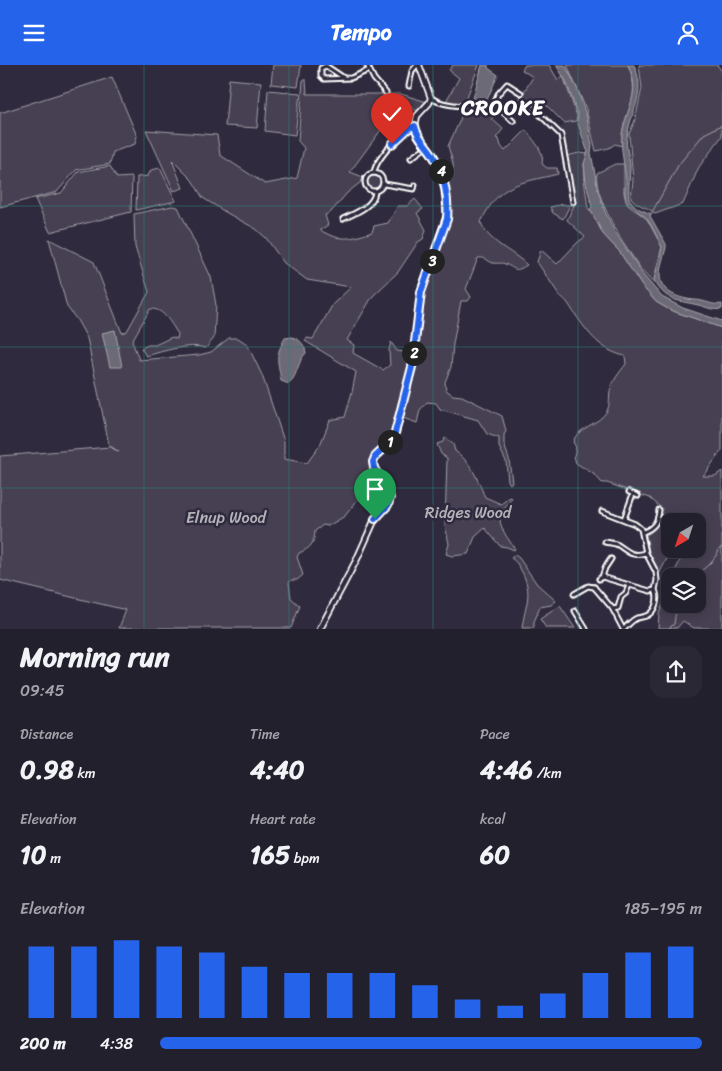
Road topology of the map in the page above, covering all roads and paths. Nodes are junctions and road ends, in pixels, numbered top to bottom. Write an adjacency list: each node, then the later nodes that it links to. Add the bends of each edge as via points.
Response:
1 (367, 65): 3 (street)
2 (418, 65): 5 (street, via 412,71); 8 (main road)
3 (368, 70): 4 (street, via 355,77); 6 (street)
4 (344, 78): 4 (street, via 324,78 321,76 322,68 326,66)
5 (409, 86)
6 (386, 93)
7 (521, 93): 9 (street, via 507,84 498,94)
8 (431, 99): 9 (street, via 457,106); 11 (main road, via 416,118)
9 (494, 106): 10 (street); 18 (street, via 531,106 560,133)
10 (513, 121)
11 (415, 126): 12 (main road); 14 (street, via 405,131 390,147)
12 (427, 146): 13 (street); 33 (main road, via 441,171 448,211 421,292 413,360 395,433 373,462 389,493 389,503 375,519)
13 (411, 158)
14 (374, 173): 15 (street, via 381,176); 17 (street, via 368,175 365,183 367,189)
15 (384, 184): 16 (street, via 414,189); 17 (street)
16 (415, 185)
17 (375, 192): 19 (street, via 366,207)
18 (573, 202)
19 (343, 219)
20 (638, 496): 23 (street, via 631,493)
21 (659, 510): 24 (street, via 656,523)
22 (602, 511): 23 (street)
23 (624, 519): 24 (street, via 639,526)
24 (643, 532): 26 (street)
25 (605, 542): 26 (street, via 616,543 619,549 633,555)
26 (646, 553): 29 (street, via 656,572)
27 (611, 559): 28 (street, via 601,578)
28 (629, 585): 29 (street); 31 (street, via 618,608)
29 (654, 590): 35 (street, via 658,600 651,613 636,618)
30 (574, 594): 31 (street, via 595,585)
31 (613, 609): 35 (street)
32 (575, 611): 34 (street)
33 (320, 629)
34 (586, 629)
35 (624, 629)

